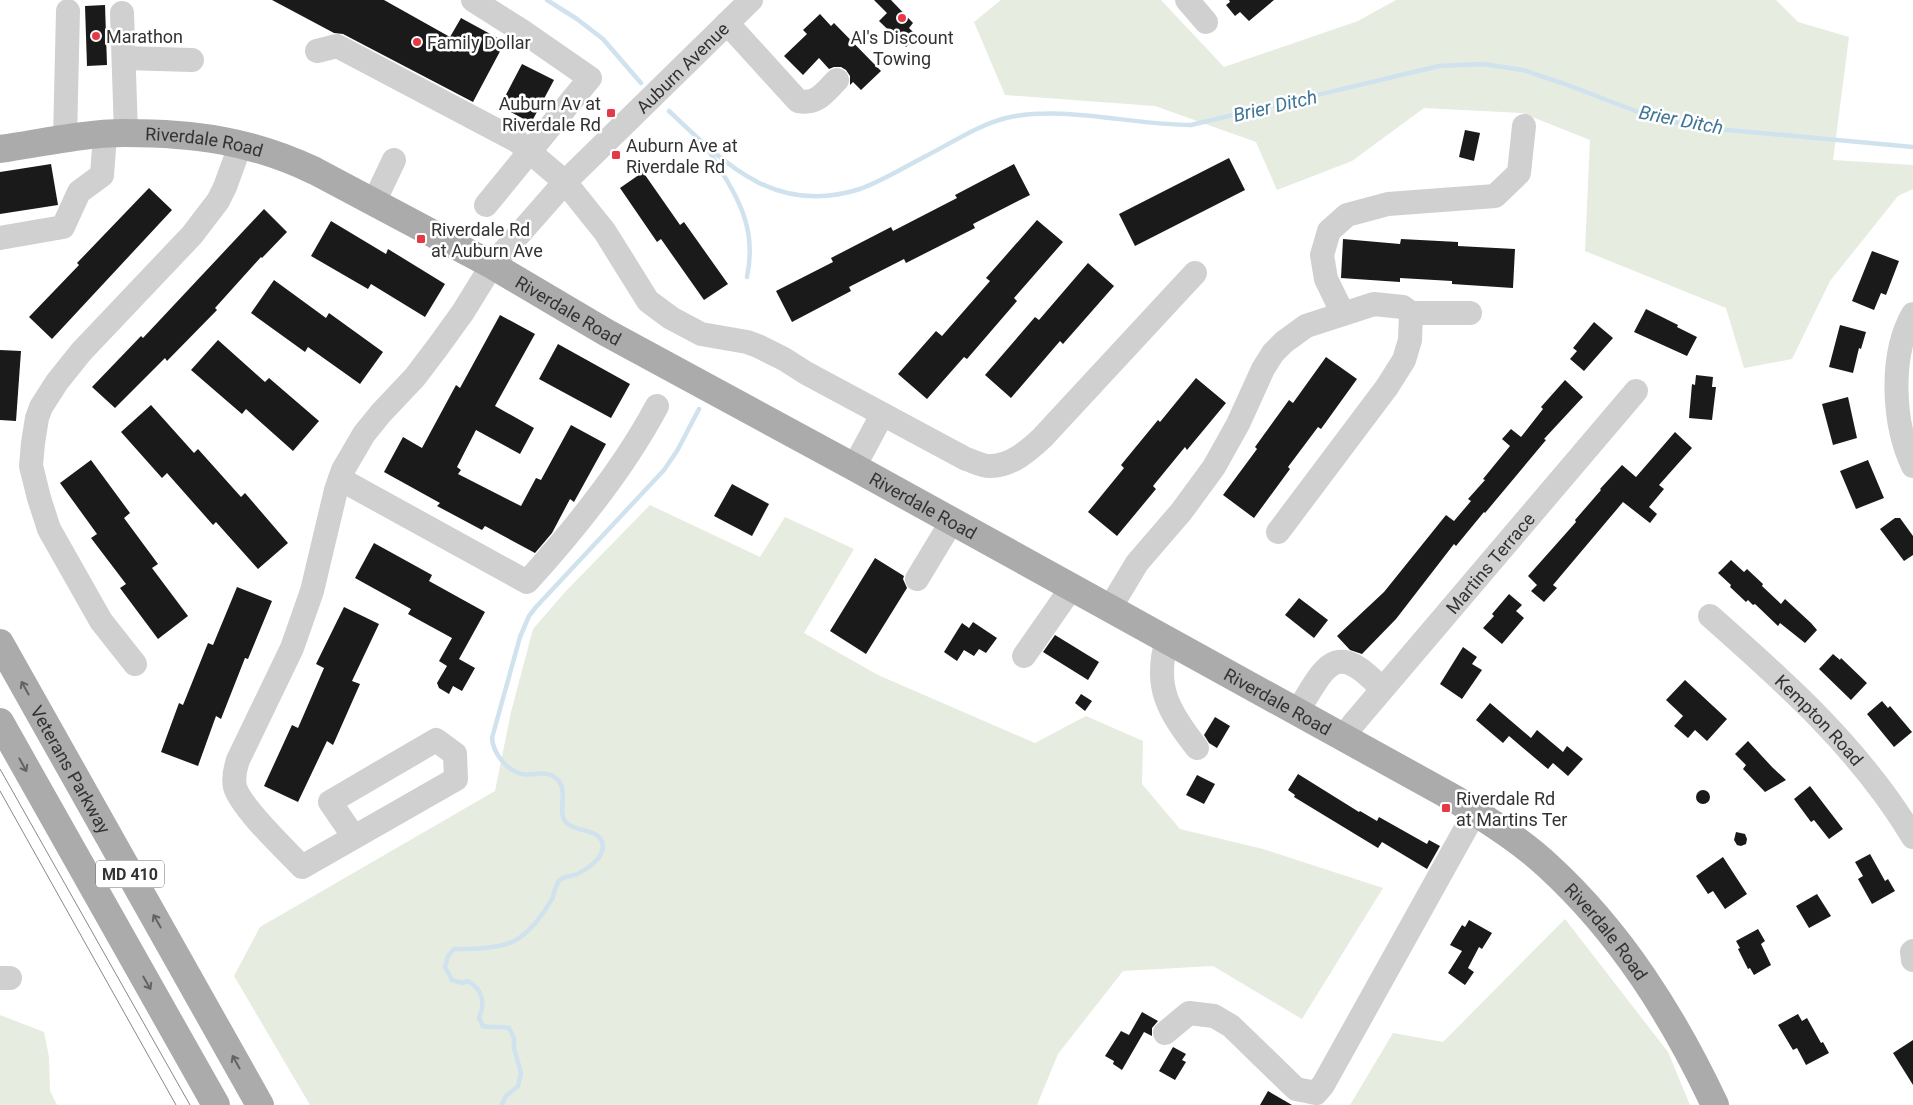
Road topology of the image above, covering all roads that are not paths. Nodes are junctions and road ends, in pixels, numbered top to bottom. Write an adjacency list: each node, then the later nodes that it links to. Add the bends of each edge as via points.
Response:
1 (473, 0): 17 (street, via 590,78)
2 (751, 0): 7 (street, Auburn Avenue)
3 (1187, 0): 6 (street)
4 (68, 11): 14 (street)
5 (122, 13): 9 (street)
6 (1206, 22)
7 (727, 23): 11 (street, via 798,101 817,100); 19 (street, Auburn Avenue)
8 (317, 51): 17 (street, via 337,46 517,141)
9 (124, 58): 10 (street); 13 (street)
10 (192, 60)
11 (836, 80)
12 (1524, 126): 27 (street, via 1519,174 1495,196 1388,204 1347,215 1329,231 1322,255 1326,279)
13 (116, 134): 14 (main road, Riverdale Road); 15 (main road, Riverdale Road, via 182,135); 22 (street, via 102,174 79,192 63,227)
14 (65, 139): 16 (main road, Riverdale Road)
15 (241, 143): 20 (main road, Riverdale Road, via 288,158); 44 (street, via 225,187 208,215 82,352 57,382 37,418 31,466 49,529 101,621)
16 (0, 149)
17 (529, 151): 19 (street); 21 (street)
18 (394, 160): 20 (street)
19 (565, 182): 23 (street, Auburn Avenue); 31 (street, via 605,232 648,301 658,310 701,334 758,346)
20 (374, 202): 23 (main road, Riverdale Road)
21 (486, 205)
22 (0, 238)
23 (492, 265): 33 (main road, Riverdale Road, via 607,333); 34 (street, Auburn Avenue, via 420,370 364,434)
24 (1195, 273): 31 (street, via 1042,438 1017,458 988,466 966,459)
25 (1410, 313): 26 (street); 27 (street, via 1403,307 1374,304); 36 (street, via 1410,340 1404,360)
26 (1470, 313)
27 (1343, 314): 39 (street, via 1306,326 1273,353 1214,466 1181,512 1137,563)
28 (1913, 314): 32 (street, via 1899,350 1896,377 1903,438)
29 (1636, 391): 45 (street, Martins Terrace)
30 (657, 406): 34 (street, via 640,439 620,467 528,582)
31 (882, 415): 33 (street)
32 (1913, 466)
33 (854, 467): 35 (main road, Riverdale Road)
34 (340, 479): 51 (street, Auburn Avenue, via 312,590 292,648 238,760 235,785 248,808 302,867)
35 (952, 521): 37 (street); 38 (main road, Riverdale Road)
36 (1278, 532)
37 (917, 579)
38 (1072, 587): 39 (main road, Riverdale Road); 43 (street)
39 (1110, 608): 41 (main road, Riverdale Road)
40 (1710, 616): 52 (street, Kempton Road, via 1788,686 1842,741 1880,788)
41 (1167, 640): 46 (main road, Riverdale Road); 49 (street, via 1161,685 1175,720)
42 (0, 643): 57 (main road, Veterans Parkway / MD 410, one-way to 42)
43 (1024, 656)
44 (135, 664)
45 (1382, 689): 46 (street, via 1355,665 1338,661 1322,672); 48 (street, Martins Terrace)
46 (1297, 712): 48 (main road, Riverdale Road)
47 (0, 722): 56 (main road, MD 410, one-way to 56)
48 (1344, 738): 50 (main road, Riverdale Road)
49 (1197, 748)
50 (1475, 812): 55 (street, via 1316,1093 1296,1089 1231,1026 1214,1016 1190,1013); 58 (main road, Riverdale Road, via 1547,865 1601,920 1680,1033)
51 (354, 837): 51 (street, via 456,779 455,754 436,740 330,802)
52 (1913, 837)
53 (1913, 951): 54 (street)
54 (1913, 960)
55 (1165, 1033)
56 (216, 1105)
57 (260, 1105)
58 (1715, 1105)

